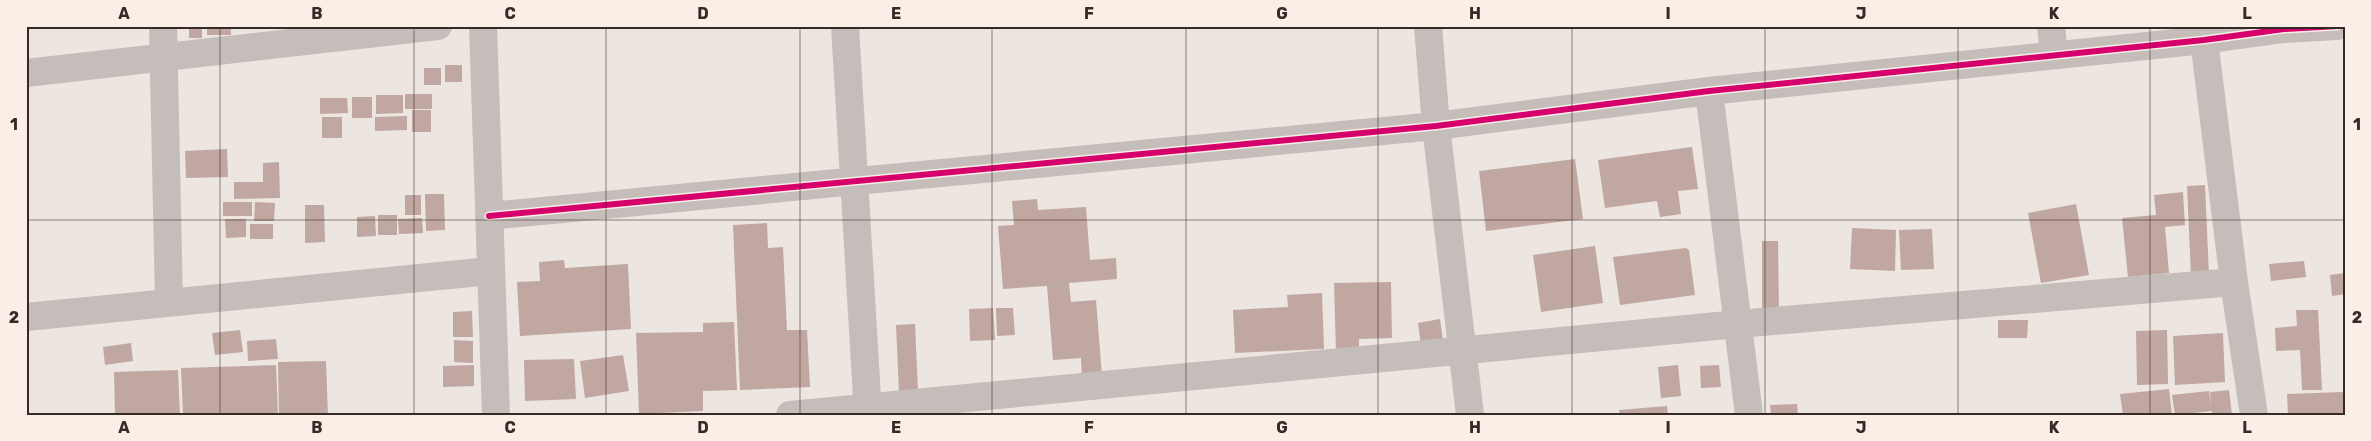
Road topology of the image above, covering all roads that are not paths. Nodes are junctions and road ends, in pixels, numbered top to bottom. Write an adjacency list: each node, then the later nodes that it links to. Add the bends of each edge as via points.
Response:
1 (163, 26): 11 (street)
2 (438, 26): 11 (street)
3 (483, 26): 16 (street)
4 (845, 26): 15 (street)
5 (1428, 26): 14 (street)
6 (2051, 26): 10 (street)
7 (2337, 26): 8 (street)
8 (2284, 28): 9 (street)
9 (2204, 40): 10 (street); 18 (street)
10 (2054, 55): 13 (street)
11 (163, 59): 12 (street); 19 (street)
12 (26, 73)
13 (1709, 91): 14 (street); 21 (street)
14 (1436, 126): 15 (street); 22 (street)
15 (854, 183): 16 (street); 23 (street)
16 (489, 216): 17 (street)
17 (490, 271): 19 (street); 24 (street)
18 (2234, 282): 21 (street); 28 (street)
19 (169, 301): 20 (street)
20 (26, 317)
21 (1738, 324): 22 (street); 27 (street)
22 (1464, 350): 23 (street); 26 (street)
23 (868, 411): 25 (street)
24 (496, 415)
25 (790, 415)
26 (1470, 415)
27 (1749, 415)
28 (2254, 415)

